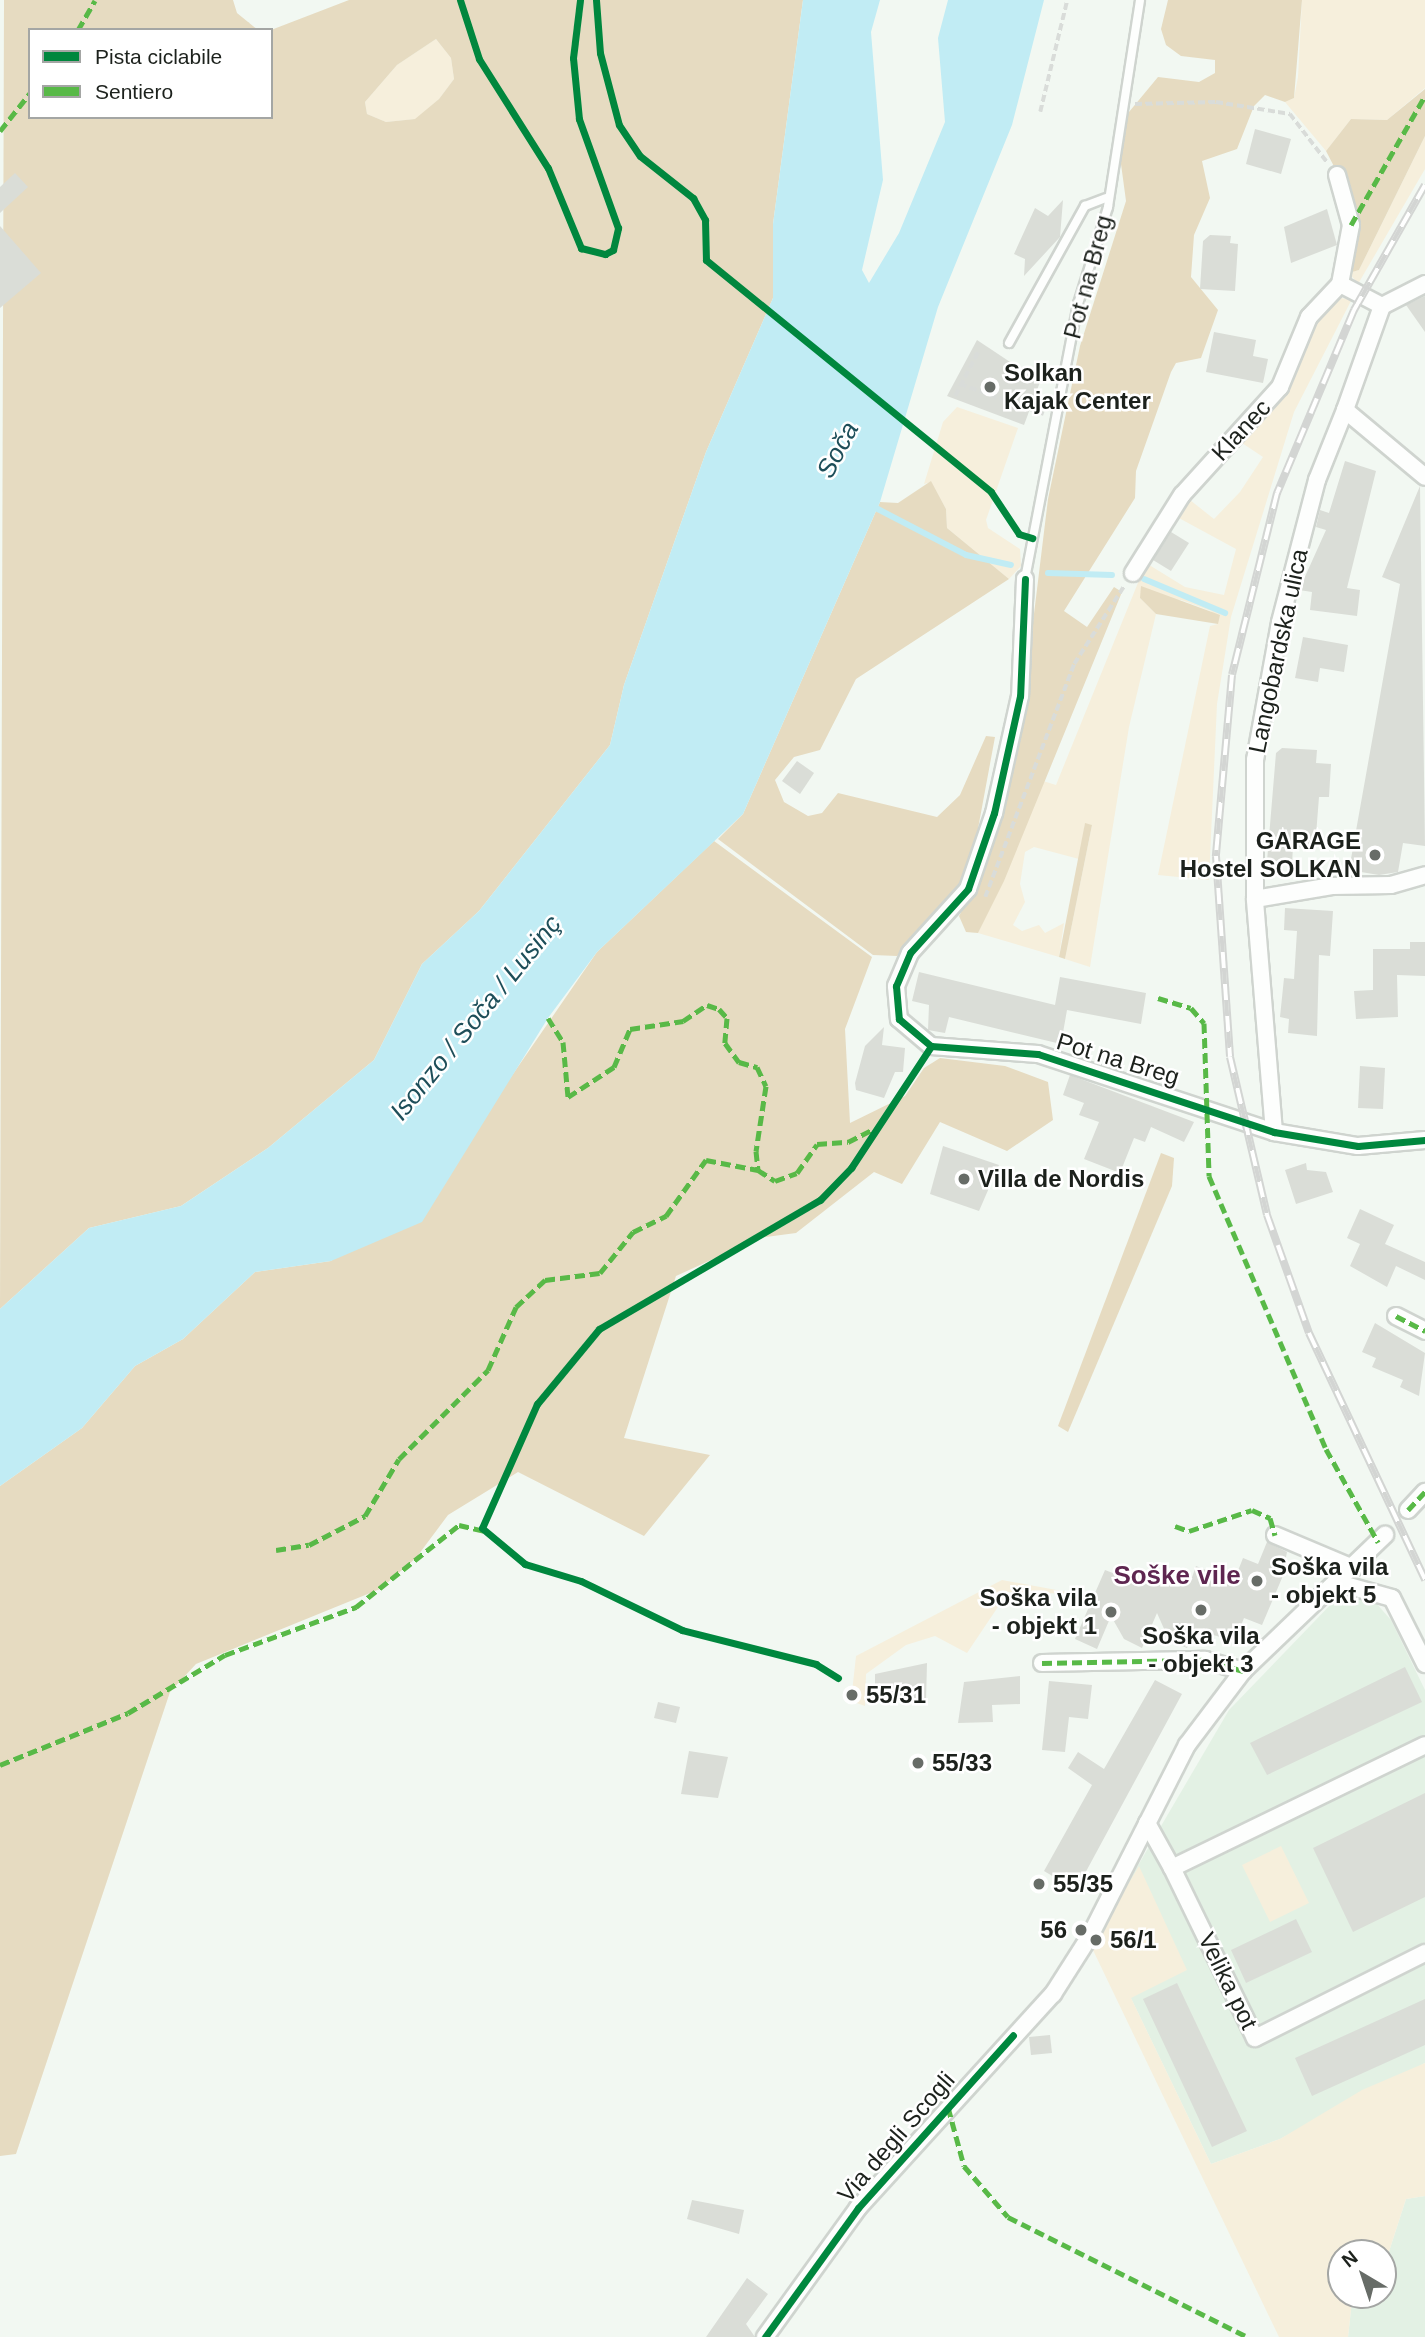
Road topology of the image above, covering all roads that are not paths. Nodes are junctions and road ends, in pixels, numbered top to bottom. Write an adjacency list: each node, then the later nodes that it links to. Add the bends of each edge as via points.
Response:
1 (1140, 0): 3 (lane, Pot na Breg)
2 (1337, 174): 4 (street, via 1351,225)
3 (1106, 198): 7 (lane, via 1085,206); 11 (lane, Pot na Breg, via 1055,418)
4 (1340, 284): 6 (street); 10 (street, Klanec, via 1309,317 1280,387 1182,495)
5 (1425, 284): 6 (street)
6 (1382, 306): 8 (street)
7 (1009, 343)
8 (1345, 410): 9 (street); 13 (street, Langobardska ulica, via 1317,480 1275,650 1255,760)
9 (1425, 477)
10 (1133, 573)
11 (1026, 579): 14 (street, Pot na Breg, via 1020,696 994,813 968,889 910,953 896,986 899,1019 931,1046 1038,1054)
12 (1425, 874): 13 (street, via 1391,886 1332,886)
13 (1255, 899): 14 (street, Langobardska ulica)
14 (1274, 1132): 15 (street, Pot na Breg, via 1358,1146)
15 (1425, 1140)
16 (1396, 1316): 17 (street)
17 (1425, 1331)
18 (1425, 1492): 19 (street)
19 (1408, 1510)
20 (1275, 1535): 22 (street)
21 (1385, 1535): 22 (street)
22 (1353, 1568): 23 (street)
23 (1338, 1583): 25 (street, via 1392,1598); 26 (street)
24 (1042, 1663): 26 (street, via 1205,1660)
25 (1425, 1664)
26 (1243, 1671): 28 (street, via 1187,1745)
27 (1425, 1745): 29 (street)
28 (1147, 1823): 29 (street, Velika pot); 31 (street, Via degli Scogli, via 1090,1936 1053,1994 858,2208)
29 (1172, 1868): 30 (street, Velika pot, via 1255,2038)
30 (1425, 1953)
31 (765, 2337)

